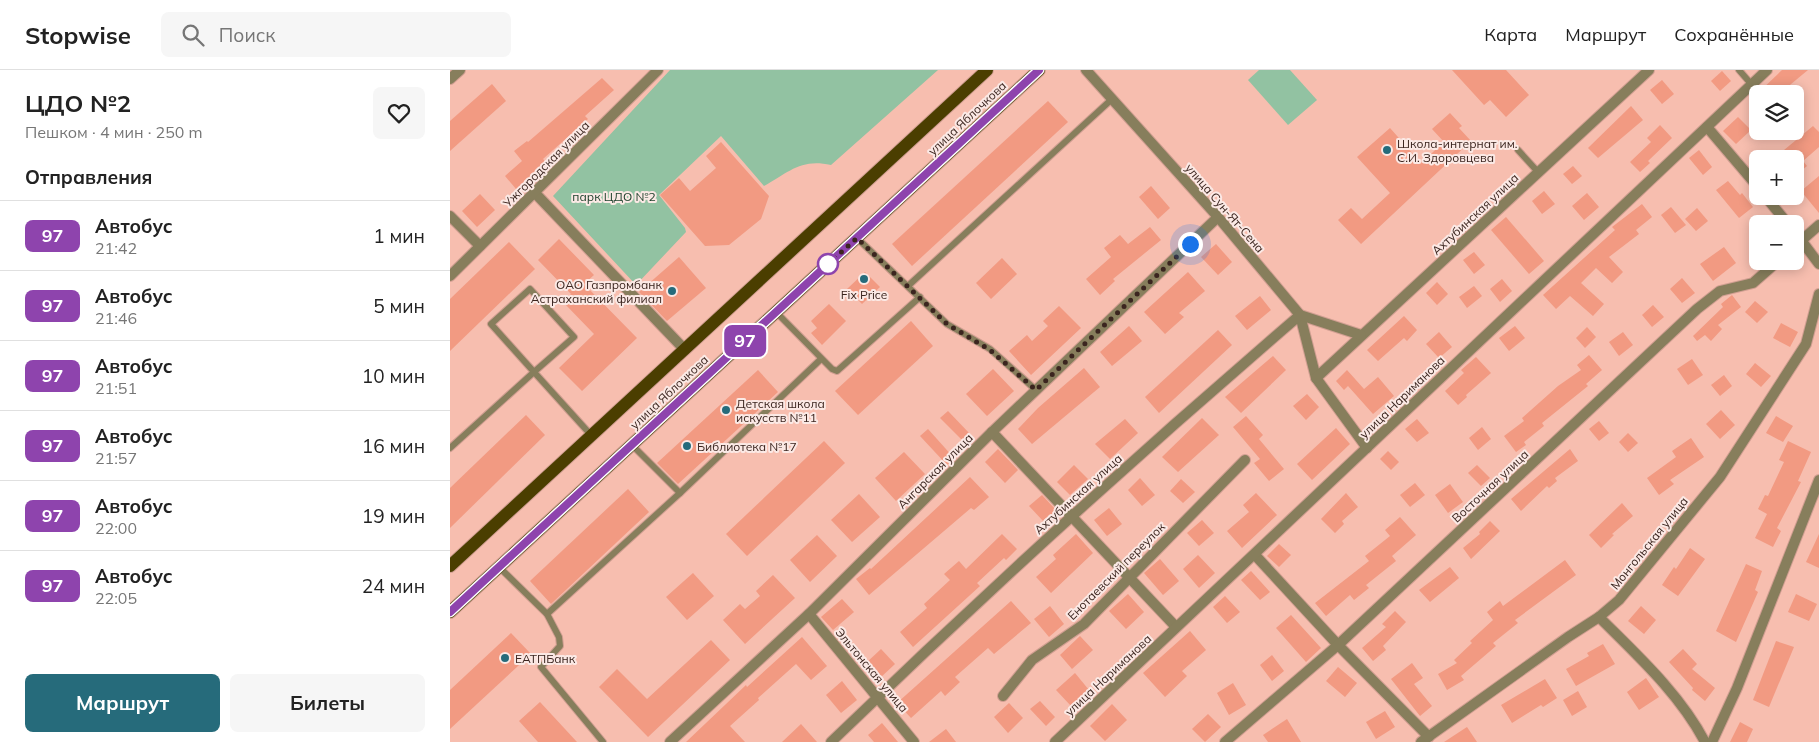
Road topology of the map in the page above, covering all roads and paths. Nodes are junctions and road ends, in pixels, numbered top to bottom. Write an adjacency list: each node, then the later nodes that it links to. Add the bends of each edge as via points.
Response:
1 (460, 70): 9 (street)
2 (658, 70): 16 (street, Ужгородская улица)
3 (986, 70): 35 (main road, улица Яблочкова)
4 (1039, 70): 22 (main road, улица Яблочкова)
5 (1086, 70): 11 (street, улица Сун-Ят-Сена)
6 (1649, 70): 14 (street, Ахтубинская улица)
7 (1739, 70): 10 (lane)
8 (1767, 70): 10 (street, улица Нариманова)
9 (450, 79)
10 (1752, 84): 12 (street, улица Нариманова)
11 (1112, 99): 20 (street, улица Сун-Ят-Сена); 29 (lane)
12 (1707, 127): 15 (street); 44 (street, улица Нариманова)
13 (1518, 150): 14 (lane)
14 (1538, 172): 34 (street, Ахтубинская улица)
15 (1749, 176)
16 (535, 193): 24 (street, Ужгородская улица); 35 (street)
17 (1772, 205): 18 (street)
18 (1781, 215)
19 (450, 216): 24 (street)
20 (1218, 217): 33 (street, улица Сун-Ят-Сена); 39 (street, Ангарская улица)
21 (1819, 225): 23 (street)
22 (857, 238): 29 (lane); 32 (main road, улица Яблочкова)
23 (1804, 238)
24 (480, 246): 28 (street, Ужгородская улица)
25 (1804, 248): 26 (street)
26 (1819, 264)
27 (1768, 270): 58 (street, Восточная улица, via 1753,283 1720,291 1697,309)
28 (450, 276)
29 (909, 285): 31 (lane)
30 (1819, 294): 56 (street, Монгольская улица, via 1806,344 1720,477 1619,600)
31 (920, 297): 36 (lane, via 837,371); 39 (lane, via 947,324 990,350)
32 (776, 312): 36 (lane); 42 (main road, улица Яблочкова)
33 (1300, 315): 34 (street); 38 (street, улица Сун-Ят-Сена); 48 (street, Ахтубинская улица)
34 (1361, 335): 38 (street, Ахтубинская улица)
35 (685, 350): 41 (main road, улица Яблочкова)
36 (821, 358): 47 (lane)
37 (534, 372): 37 (lane, via 574,337 530,289 491,324); 41 (lane); 43 (lane)
38 (1316, 378): 44 (street)
39 (1036, 390): 40 (street, Ангарская улица)
40 (992, 432): 48 (street); 55 (street, Ангарская улица)
41 (592, 436): 50 (main road, улица Яблочкова)
42 (632, 445): 47 (lane); 51 (main road, улица Яблочкова)
43 (450, 448)
44 (1367, 448): 49 (street, улица Нариманова)
45 (1245, 460): 52 (street, Енотаевский переулок)
46 (1819, 480): 69 (street, via 1737,688)
47 (680, 493): 54 (lane)
48 (1073, 515): 52 (street); 59 (street, Ахтубинская улица)
49 (1255, 555): 57 (street, улица Нариманова); 58 (street)
50 (451, 563)
51 (498, 567): 53 (main road, улица Яблочкова); 54 (lane)
52 (1130, 576): 57 (street); 60 (street, Енотаевский переулок, via 1084,624 1032,660)
53 (450, 612)
54 (547, 614): 62 (lane, via 560,646 541,668)
55 (809, 614): 59 (street, Эльтонская улица); 63 (street, Ангарская улица)
56 (1599, 617): 61 (street, Монгольская улица); 68 (street, via 1658,676)
57 (1176, 627): 66 (street, улица Нариманова)
58 (1338, 644): 61 (street); 67 (street, Восточная улица)
59 (878, 696): 64 (street, Ахтубинская улица); 65 (street, Эльтонская улица)
60 (1003, 696)
61 (1425, 740)
62 (603, 742)
63 (670, 742)
64 (831, 742)
65 (914, 742)
66 (1055, 742)
67 (1225, 742)
68 (1705, 742)
69 (1712, 742)

